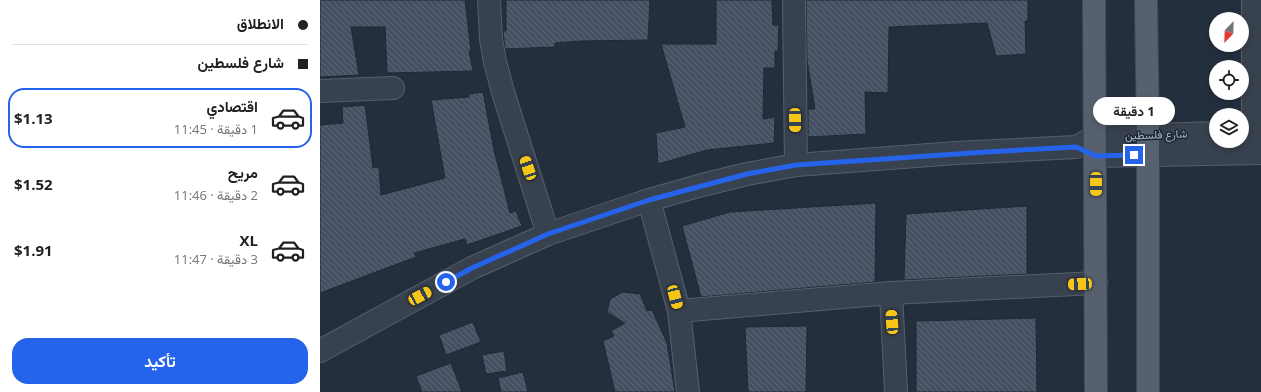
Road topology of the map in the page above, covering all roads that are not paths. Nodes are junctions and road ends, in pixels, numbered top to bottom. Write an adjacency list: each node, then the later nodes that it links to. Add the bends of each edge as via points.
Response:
1 (489, 0): 15 (street, via 491,39 497,70)
2 (794, 0): 13 (street)
3 (1094, 0): 11 (main road)
4 (1146, 0): 10 (main road)
5 (1253, 0): 8 (street)
6 (393, 88): 7 (street)
7 (320, 91)
8 (1252, 132)
9 (1209, 134): 10 (street, شارع فلسطين)
10 (1148, 144): 11 (street, شارع فلسطين); 12 (street, شارع فلسطين); 23 (main road)
11 (1095, 146): 13 (street); 16 (main road)
12 (1261, 153)
13 (796, 165): 14 (street, via 747,174)
14 (649, 200): 15 (street); 18 (street)
15 (548, 234): 19 (street, via 472,268)
16 (1096, 283): 17 (street); 22 (main road)
17 (890, 293): 18 (street); 21 (street)
18 (679, 311): 20 (street)
19 (320, 351)
20 (688, 392)
21 (896, 392)
22 (1096, 392)
23 (1148, 392)

